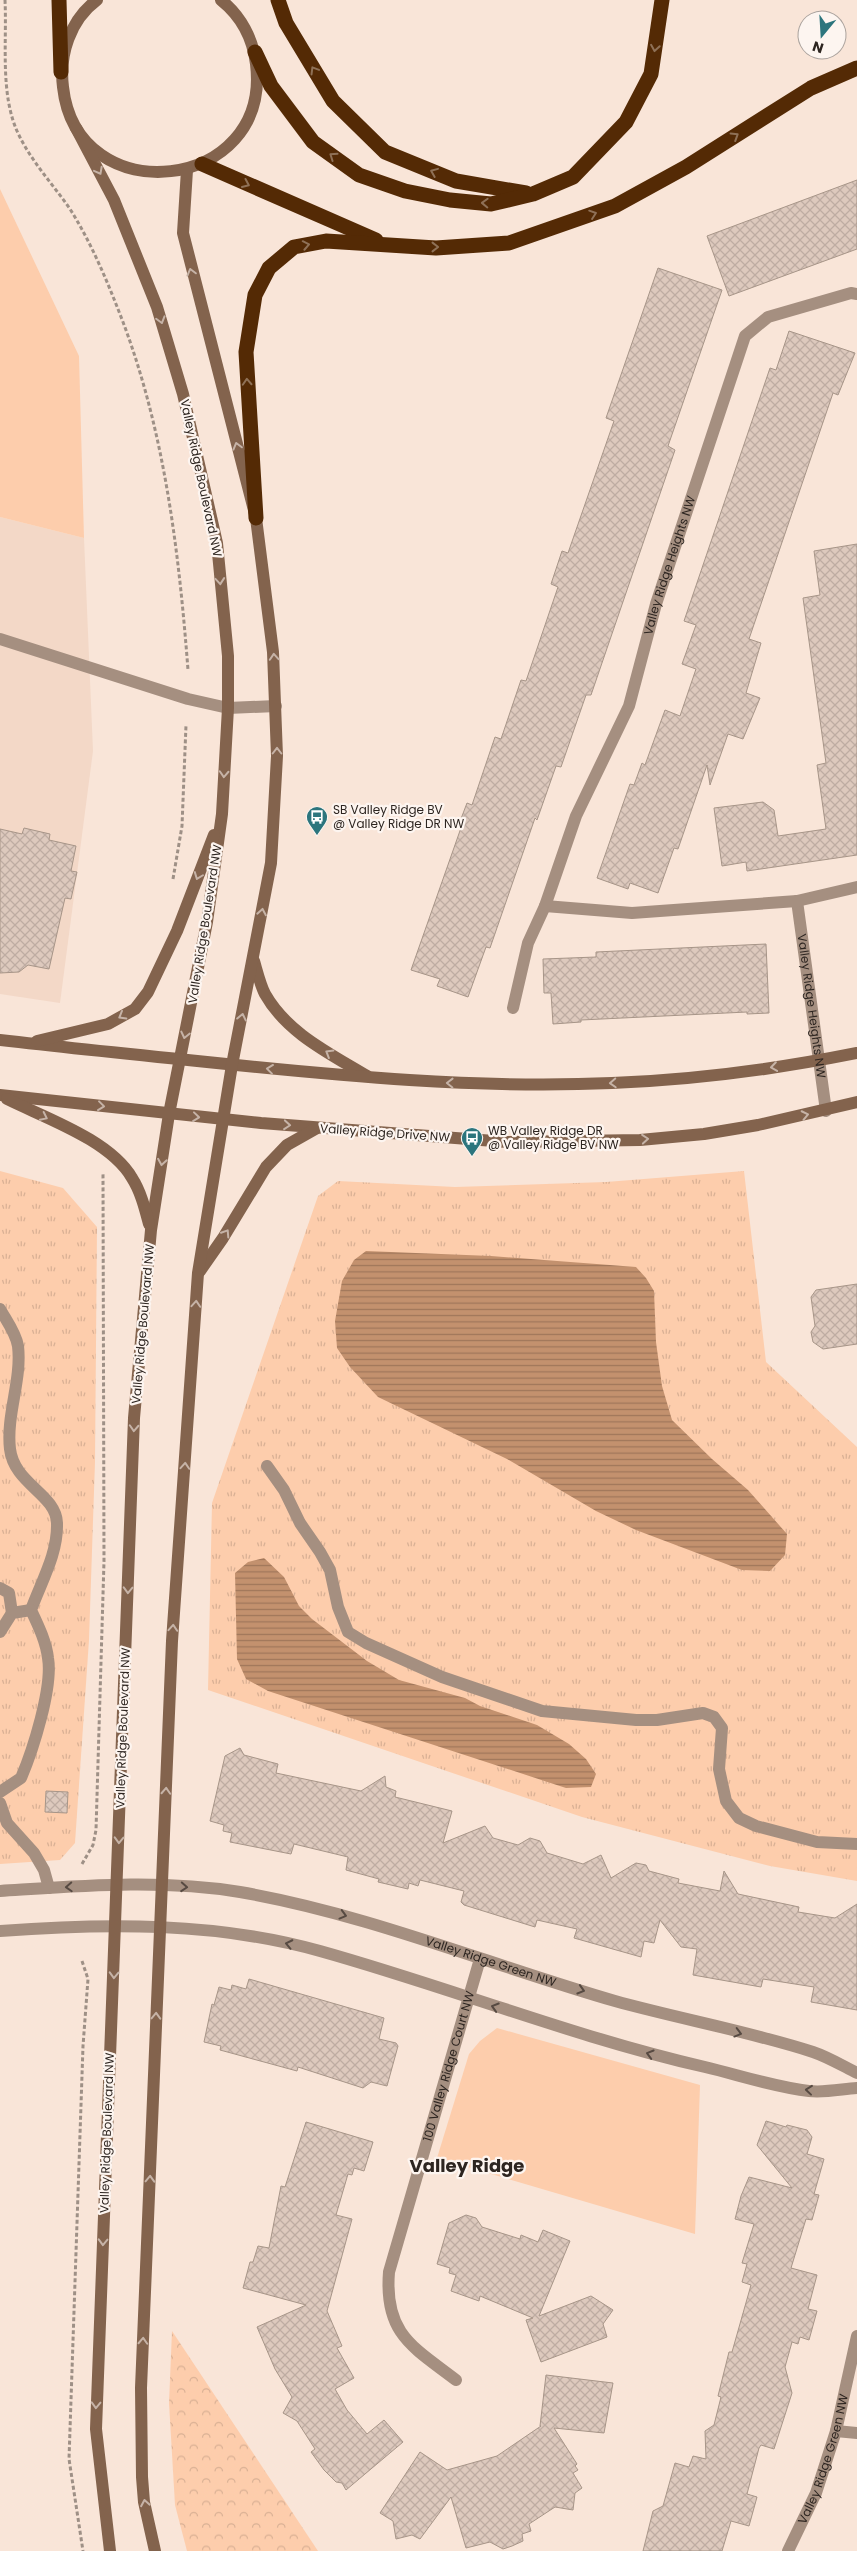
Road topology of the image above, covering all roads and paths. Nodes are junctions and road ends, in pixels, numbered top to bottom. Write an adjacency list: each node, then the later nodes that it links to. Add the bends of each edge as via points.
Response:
1 (6, 0): 18 (path, via 9,105 16,130 35,164 54,186 85,234 124,324 141,382 169,498 180,571)
2 (59, 0): 9 (highway)
3 (97, 0): 9 (street, via 75,25 65,47)
4 (278, 0): 13 (highway, one-way to 4, via 456,181 385,152 333,101 286,23)
5 (662, 0): 13 (highway, one-way to 13, via 651,74 626,122 573,177)
6 (227, 3): 7 (street, via 246,28)
7 (255, 52): 11 (street, via 256,96 248,118 236,137); 13 (highway, one-way to 7, via 491,204 450,200 405,191 359,174 313,142 271,86)
8 (857, 68): 14 (highway, one-way to 8, via 436,248 509,243 614,206 686,166 811,88)
9 (61, 72): 10 (street, via 64,101)
10 (76, 128): 12 (street, via 92,147 112,162 136,171 162,174); 20 (street, Valley Ridge Boulevard NW, one-way to 20, via 114,200 157,307 182,394 217,543 228,656)
11 (202, 164): 12 (street); 14 (highway, one-way to 14)
12 (187, 170): 16 (street, one-way to 12, via 183,233)
13 (533, 194)
14 (387, 245): 16 (highway, one-way to 14, via 246,352 255,295 269,268 294,247 326,241)
15 (857, 294): 26 (street, Valley Ridge Heights NW, via 768,317 745,336 656,604 629,706 576,816)
16 (256, 518): 19 (street, one-way to 16, via 267,591)
17 (0, 639): 20 (street, via 188,699)
18 (188, 670)
19 (276, 706): 20 (street); 27 (street, one-way to 19, via 271,863 277,756)
20 (228, 708): 22 (street, Valley Ridge Boulevard NW, one-way to 22)
21 (186, 725): 23 (path, via 182,826)
22 (222, 814): 30 (street, one-way to 30, via 177,931 148,992 135,1009 108,1024); 32 (street, Valley Ridge Boulevard NW, one-way to 32, via 207,922)
23 (172, 886)
24 (857, 887): 25 (street)
25 (797, 901): 26 (street, via 632,913); 33 (street, Valley Ridge Heights NW)
26 (545, 906): 28 (street, Valley Ridge Heights NW, via 528,943)
27 (254, 960): 34 (street, one-way to 27); 35 (street, one-way to 27, via 325,1051 283,1020 264,993)
28 (514, 1008)
29 (0, 1040): 30 (street)
30 (26, 1044): 32 (street)
31 (857, 1053): 33 (street)
32 (180, 1059): 34 (street); 39 (street, Valley Ridge Boulevard NW)
33 (817, 1061): 35 (street, one-way to 35, via 613,1084 442,1083); 38 (street, Valley Ridge Heights NW)
34 (232, 1065): 35 (street, one-way to 34); 40 (street)
35 (371, 1078)
36 (0, 1095): 39 (street, Valley Ridge Drive NW, one-way to 39); 43 (street, one-way to 43, via 90,1140 110,1154 132,1177)
37 (857, 1102): 38 (street, Valley Ridge Drive NW)
38 (826, 1111): 41 (street, Valley Ridge Drive NW, one-way to 38, via 507,1142 640,1140 758,1125)
39 (169, 1114): 40 (street, Valley Ridge Drive NW, one-way to 40); 43 (street, Valley Ridge Boulevard NW, one-way to 43)
40 (222, 1119): 41 (street, Valley Ridge Drive NW, one-way to 41); 44 (street)
41 (317, 1128): 44 (street, one-way to 41, via 266,1167 287,1145)
42 (102, 1173): 54 (path, via 104,1561 96,1830 94,1845)
43 (151, 1230): 55 (street, Valley Ridge Boulevard NW, one-way to 55, via 134,1427)
44 (198, 1273): 56 (street, one-way to 44, via 172,1641)
45 (0, 1309): 48 (street, via 18,1346 10,1423 10,1448 15,1468 48,1502 57,1521 56,1543)
46 (267, 1466): 53 (street, via 330,1570 338,1607 348,1632 442,1677 542,1711 636,1720 703,1713 714,1717 722,1728 719,1769 726,1801 739,1818 756,1826 817,1842)
47 (0, 1588): 49 (street, via 9,1592)
48 (31, 1610): 49 (street); 51 (street, via 42,1634 49,1681 21,1778)
49 (12, 1613): 50 (street)
50 (0, 1632)
51 (0, 1792)
52 (0, 1804): 57 (street, via 7,1823 34,1853 44,1870)
53 (857, 1844)
54 (82, 1864)
55 (117, 1884): 56 (street, Valley Ridge Green NW); 57 (street, Valley Ridge Green NW, one-way to 57); 59 (street, Valley Ridge Boulevard NW)
56 (161, 1885): 60 (street); 62 (street, Valley Ridge Green NW, one-way to 62, via 238,1892 309,1905)
57 (49, 1888): 58 (street, Valley Ridge Green NW)
58 (0, 1891)
59 (116, 1926): 60 (street); 61 (street); 72 (street, Valley Ridge Boulevard NW, one-way to 72, via 96,2429)
60 (160, 1927): 64 (street, one-way to 60, via 318,1950 264,1939); 73 (street, one-way to 60, via 144,2502 141,2388)
61 (0, 1931)
62 (480, 1959): 64 (street, 100 Valley Ridge Court NW); 65 (street, Valley Ridge Green NW, one-way to 65, via 616,2001 815,2052)
63 (82, 1961): 71 (path, via 88,1979 69,2459)
64 (468, 1999): 66 (street, one-way to 64, via 810,2092 668,2059); 68 (street, 100 Valley Ridge Court NW, via 389,2272 388,2296 397,2326 410,2344)
65 (857, 2073)
66 (857, 2088)
67 (857, 2336): 69 (street, Valley Ridge Green NW)
68 (456, 2380)
69 (836, 2431): 70 (street); 74 (street, Valley Ridge Green NW, via 816,2493)
70 (857, 2433)
71 (83, 2551)
72 (110, 2551)
73 (155, 2551)
74 (788, 2551)

